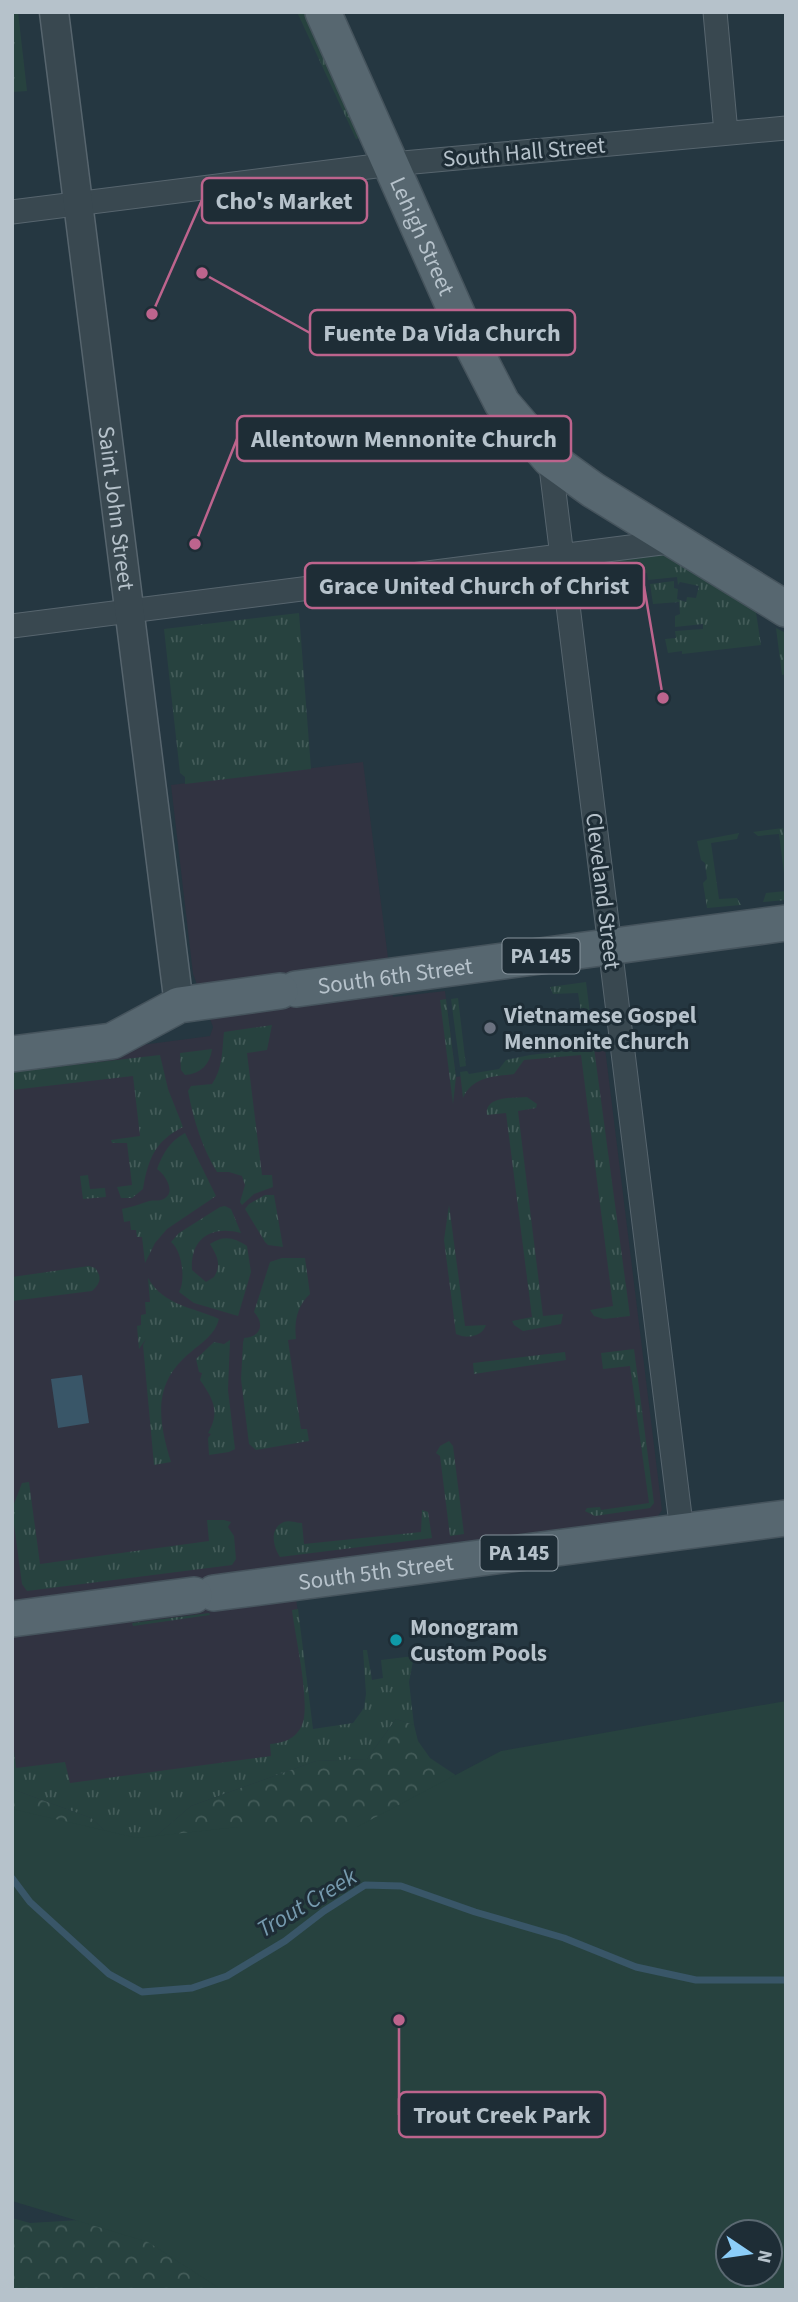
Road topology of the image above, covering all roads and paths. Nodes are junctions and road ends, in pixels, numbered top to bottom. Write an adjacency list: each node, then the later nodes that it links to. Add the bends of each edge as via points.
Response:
1 (54, 12): 7 (street, Saint John Street)
2 (323, 12): 6 (main road, Lehigh Street)
3 (715, 12): 5 (street)
4 (786, 128): 5 (street, South Hall Street)
5 (726, 133): 6 (street, South Hall Street)
6 (392, 164): 7 (street, South Hall Street); 9 (main road, Lehigh Street, via 463,327 502,402)
7 (78, 204): 8 (street, South Hall Street); 13 (street, Saint John Street)
8 (12, 212)
9 (550, 458): 10 (main road, Lehigh Street); 11 (street, Cleveland Street)
10 (677, 541): 11 (street); 12 (main road, Lehigh Street)
11 (562, 556): 13 (street); 16 (street, Cleveland Street)
12 (786, 609)
13 (129, 611): 14 (street); 17 (street, Saint John Street)
14 (12, 626)
15 (786, 923): 16 (main road, South 6th Street / PA 145)
16 (610, 947): 17 (main road, South 6th Street / PA 145); 20 (street, Cleveland Street)
17 (179, 1005): 18 (main road, South 6th Street / PA 145, via 112,1041)
18 (12, 1054)
19 (786, 1518): 20 (main road, South 5th Street / PA 145)
20 (682, 1532): 21 (main road, South 5th Street / PA 145)
21 (12, 1619)

